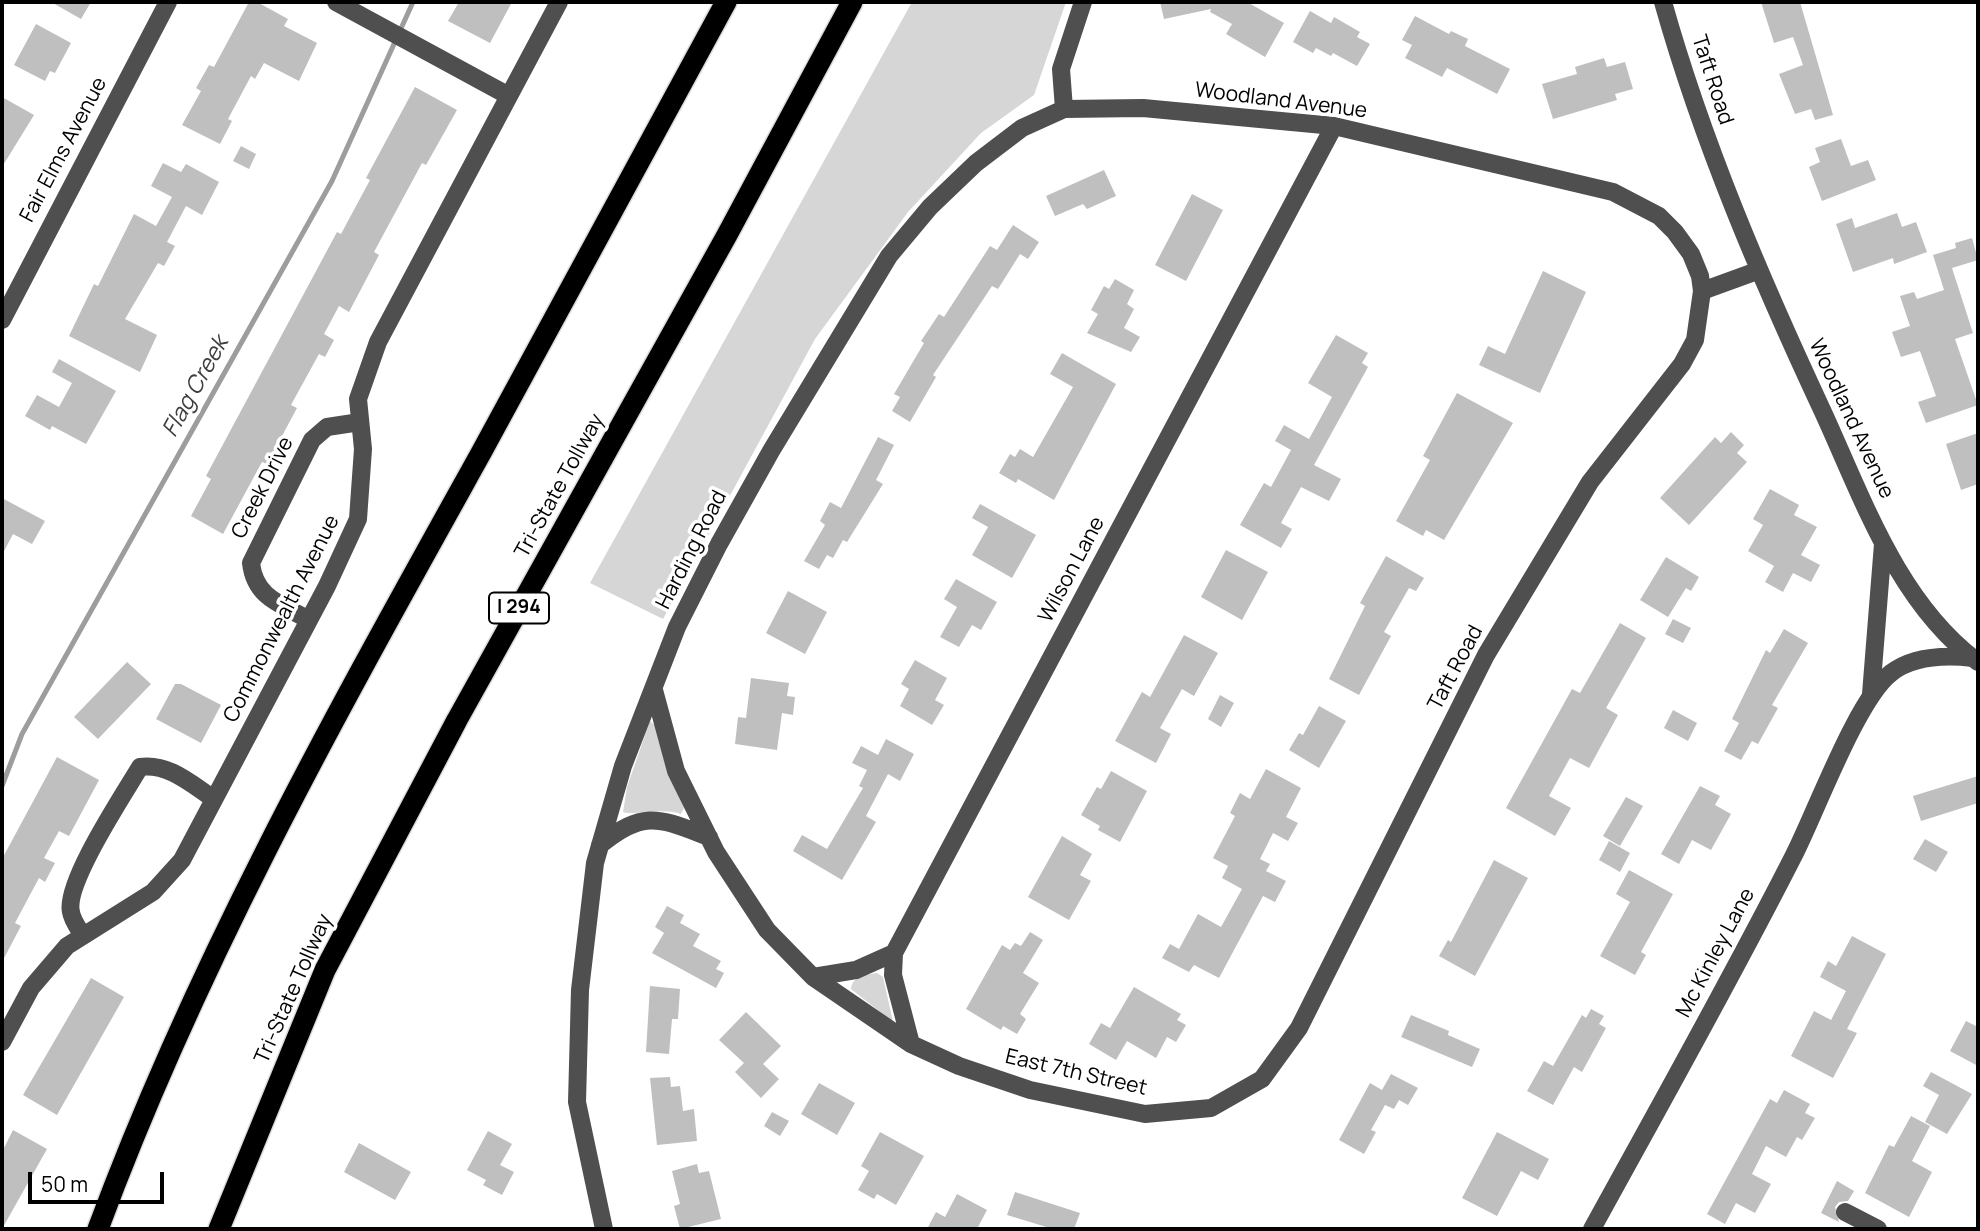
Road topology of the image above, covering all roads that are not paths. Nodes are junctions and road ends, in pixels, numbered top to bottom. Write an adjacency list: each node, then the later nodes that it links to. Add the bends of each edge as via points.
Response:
1 (168, 2): 15 (street, Fair Elms Avenue)
2 (559, 2): 8 (street, Commonwealth Avenue)
3 (726, 2): 32 (highway, via 333,716 193,1004)
4 (852, 2): 33 (highway, Tri-State Tollway / I 294, via 721,248 457,720 325,970)
5 (1083, 2): 9 (street, via 1061,69)
6 (1663, 2): 11 (street, Taft Road)
7 (342, 5): 8 (street)
8 (509, 96): 16 (street, Commonwealth Avenue, via 378,342 358,399)
9 (1064, 109): 10 (street, Woodland Avenue, via 1143,108); 20 (street, Harding Road, via 1022,128 976,163 930,207 889,256 719,544 677,627)
10 (1334, 126): 12 (street, Woodland Avenue); 26 (street, Wilson Lane)
11 (1719, 172): 13 (street, Woodland Avenue)
12 (1613, 192): 14 (street, Taft Road, via 1659,216 1675,232 1691,254)
13 (1758, 271): 14 (street); 17 (street, Woodland Avenue)
14 (1702, 291): 30 (street, Taft Road, via 1700,319 1688,354 1590,482 1486,655 1299,1028)
15 (2, 320)
16 (360, 422): 18 (street, Commonwealth Avenue, via 363,449 358,519); 18 (street, Creek Drive, via 327,427 312,440 251,563 253,581 265,595)
17 (1883, 544): 19 (street, Woodland Avenue, via 1911,589); 21 (street, Mc Kinley Lane)
18 (309, 620): 22 (street, Commonwealth Avenue)
19 (1975, 660): 21 (street, Mc Kinley Lane, via 1948,655 1919,660 1892,672)
20 (654, 690): 23 (street, East 7th Street, via 676,771); 24 (street, Harding Road, via 623,766)
21 (1871, 694): 35 (street, Mc Kinley Lane, via 1794,854)
22 (214, 799): 25 (street, Commonwealth Avenue, via 182,860 153,892); 25 (street, via 179,775 154,765 140,767 75,884 70,911)
23 (709, 838): 24 (street, via 654,819 636,821); 27 (street, East 7th Street, via 768,930)
24 (600, 845): 34 (street, Harding Road, via 580,990 577,1102)
25 (83, 936): 28 (street, Commonwealth Avenue, via 67,946 31,988)
26 (894, 953): 27 (street, via 856,970); 29 (street, via 894,975)
27 (813, 977): 29 (street, East 7th Street)
28 (2, 1042)
29 (911, 1044): 30 (street, East 7th Street, via 1030,1090 1146,1114 1211,1108)
30 (1262, 1079)
31 (1845, 1212): 36 (street)
32 (98, 1229)
33 (219, 1229)
34 (604, 1229)
35 (1592, 1229)
36 (1878, 1229)

